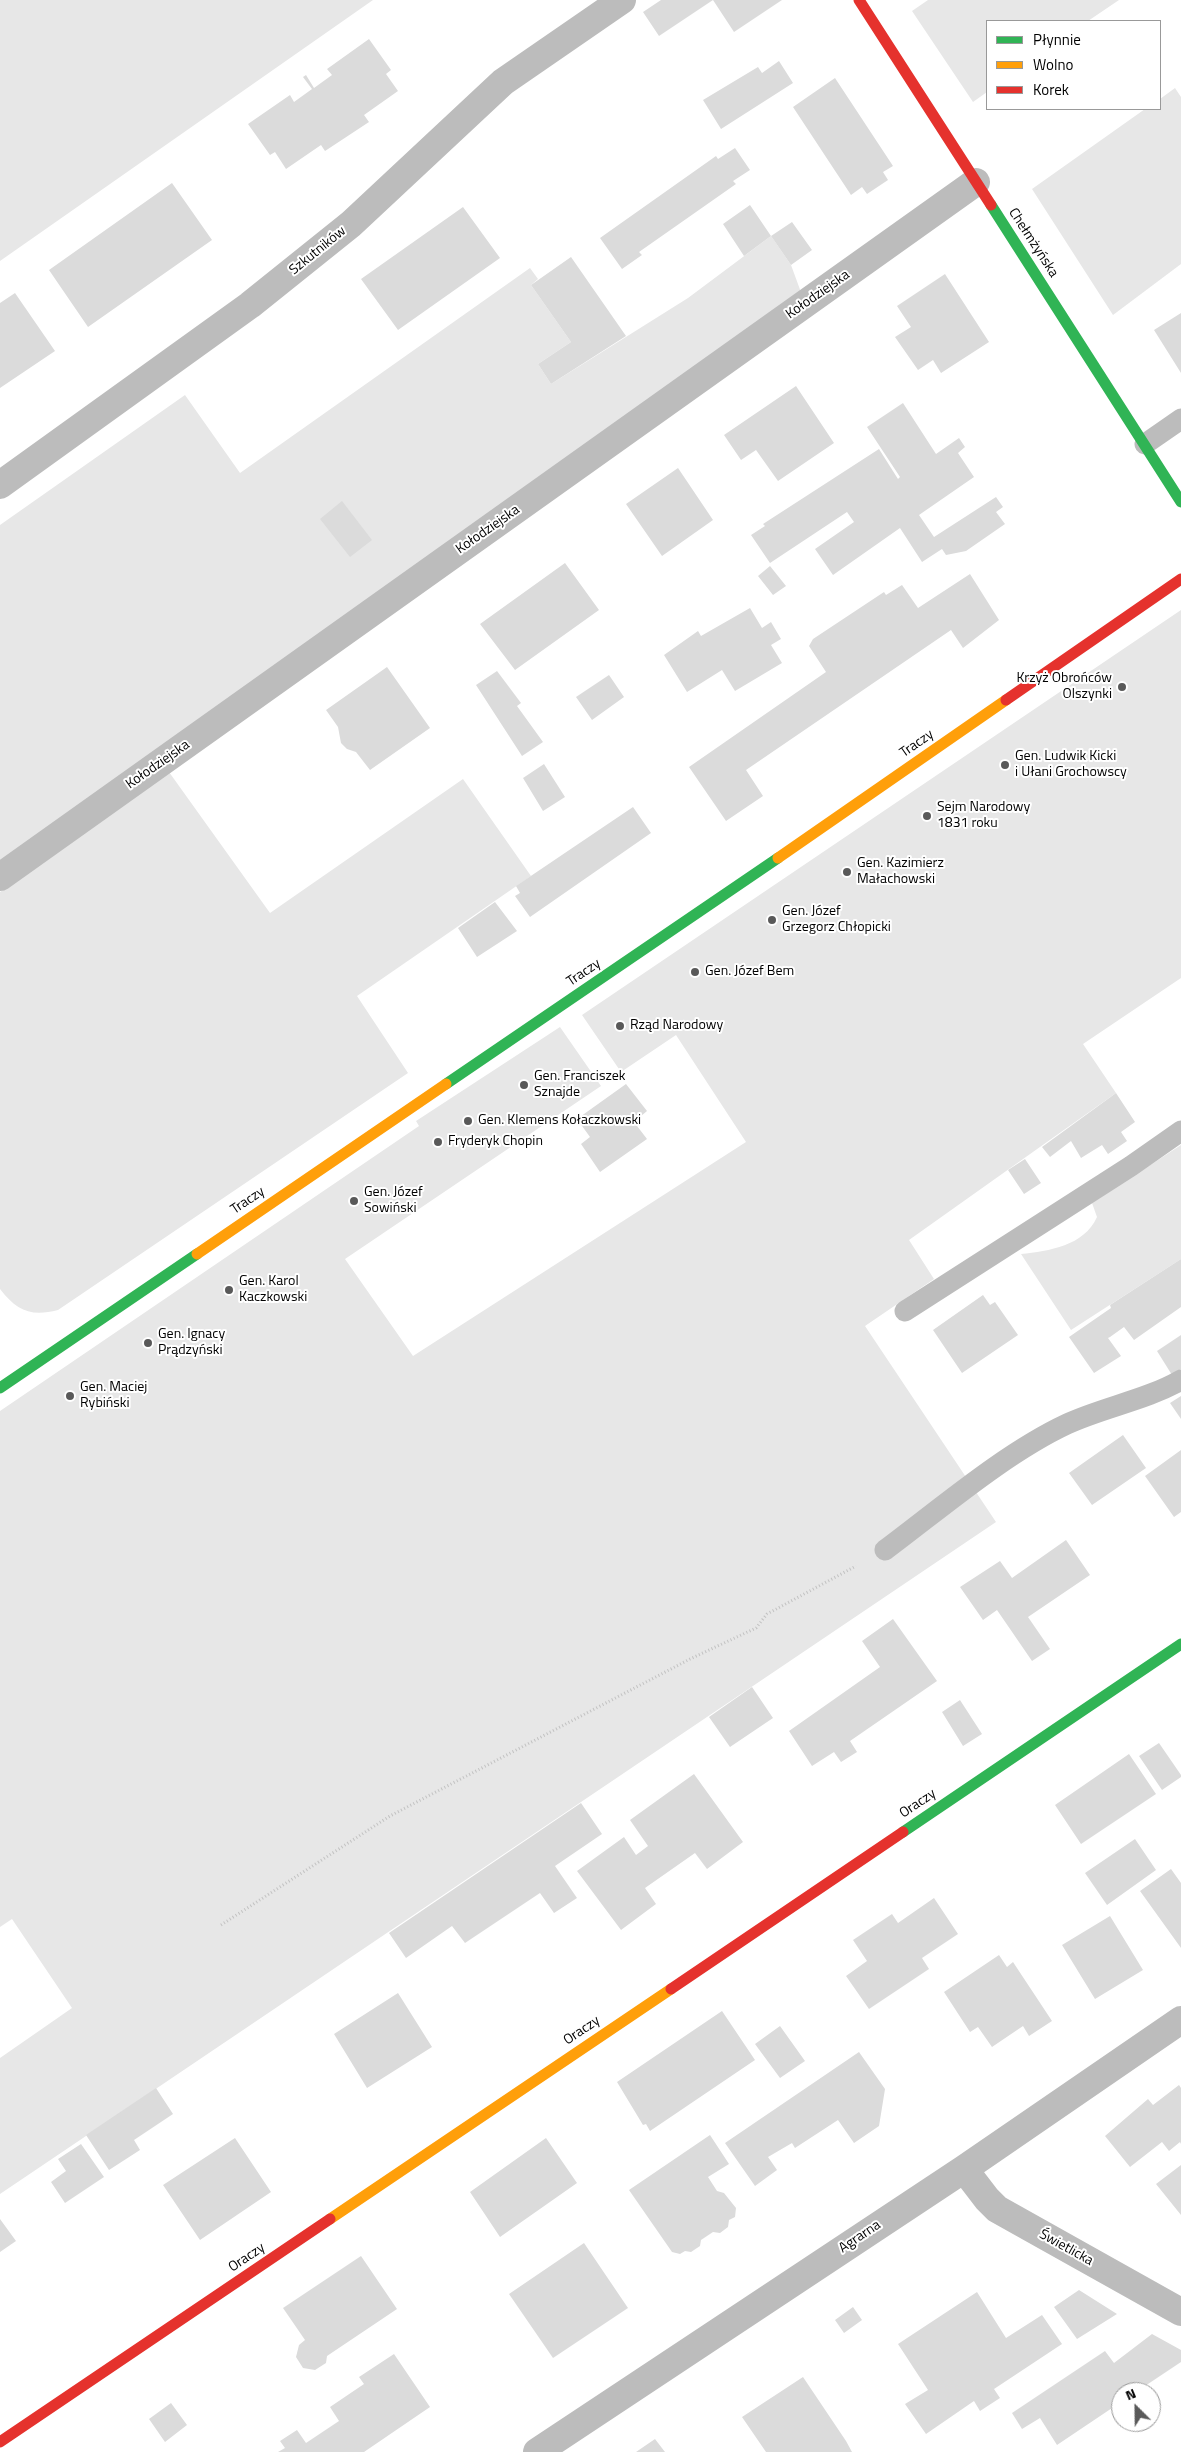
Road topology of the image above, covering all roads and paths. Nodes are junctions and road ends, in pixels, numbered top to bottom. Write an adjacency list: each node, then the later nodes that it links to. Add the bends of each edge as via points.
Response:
1 (622, 0): 6 (street, Szkutników, via 502,82 351,224 258,299)
2 (859, 0): 3 (street, Chełmżyńska)
3 (976, 182): 5 (street, Chełmżyńska); 9 (street, Kołodziejska)
4 (1181, 419): 5 (lane)
5 (1144, 444): 7 (street, Chełmżyńska)
6 (0, 485)
7 (1181, 502)
8 (1181, 579): 13 (street, Traczy, via 764,868)
9 (0, 877)
10 (1181, 1131): 11 (lane)
11 (905, 1310)
12 (1181, 1380): 14 (lane, via 1065,1425 983,1477)
13 (0, 1388)
14 (885, 1550): 16 (path, via 766,1614 756,1628 690,1659 390,1816)
15 (1181, 1644): 20 (street, Oraczy)
16 (221, 1925)
17 (1181, 2020): 18 (street, Agrarna)
18 (964, 2168): 19 (street, Świetlicka, via 986,2199 997,2208); 21 (street, Agrarna)
19 (1181, 2312)
20 (0, 2442)
21 (537, 2452)

